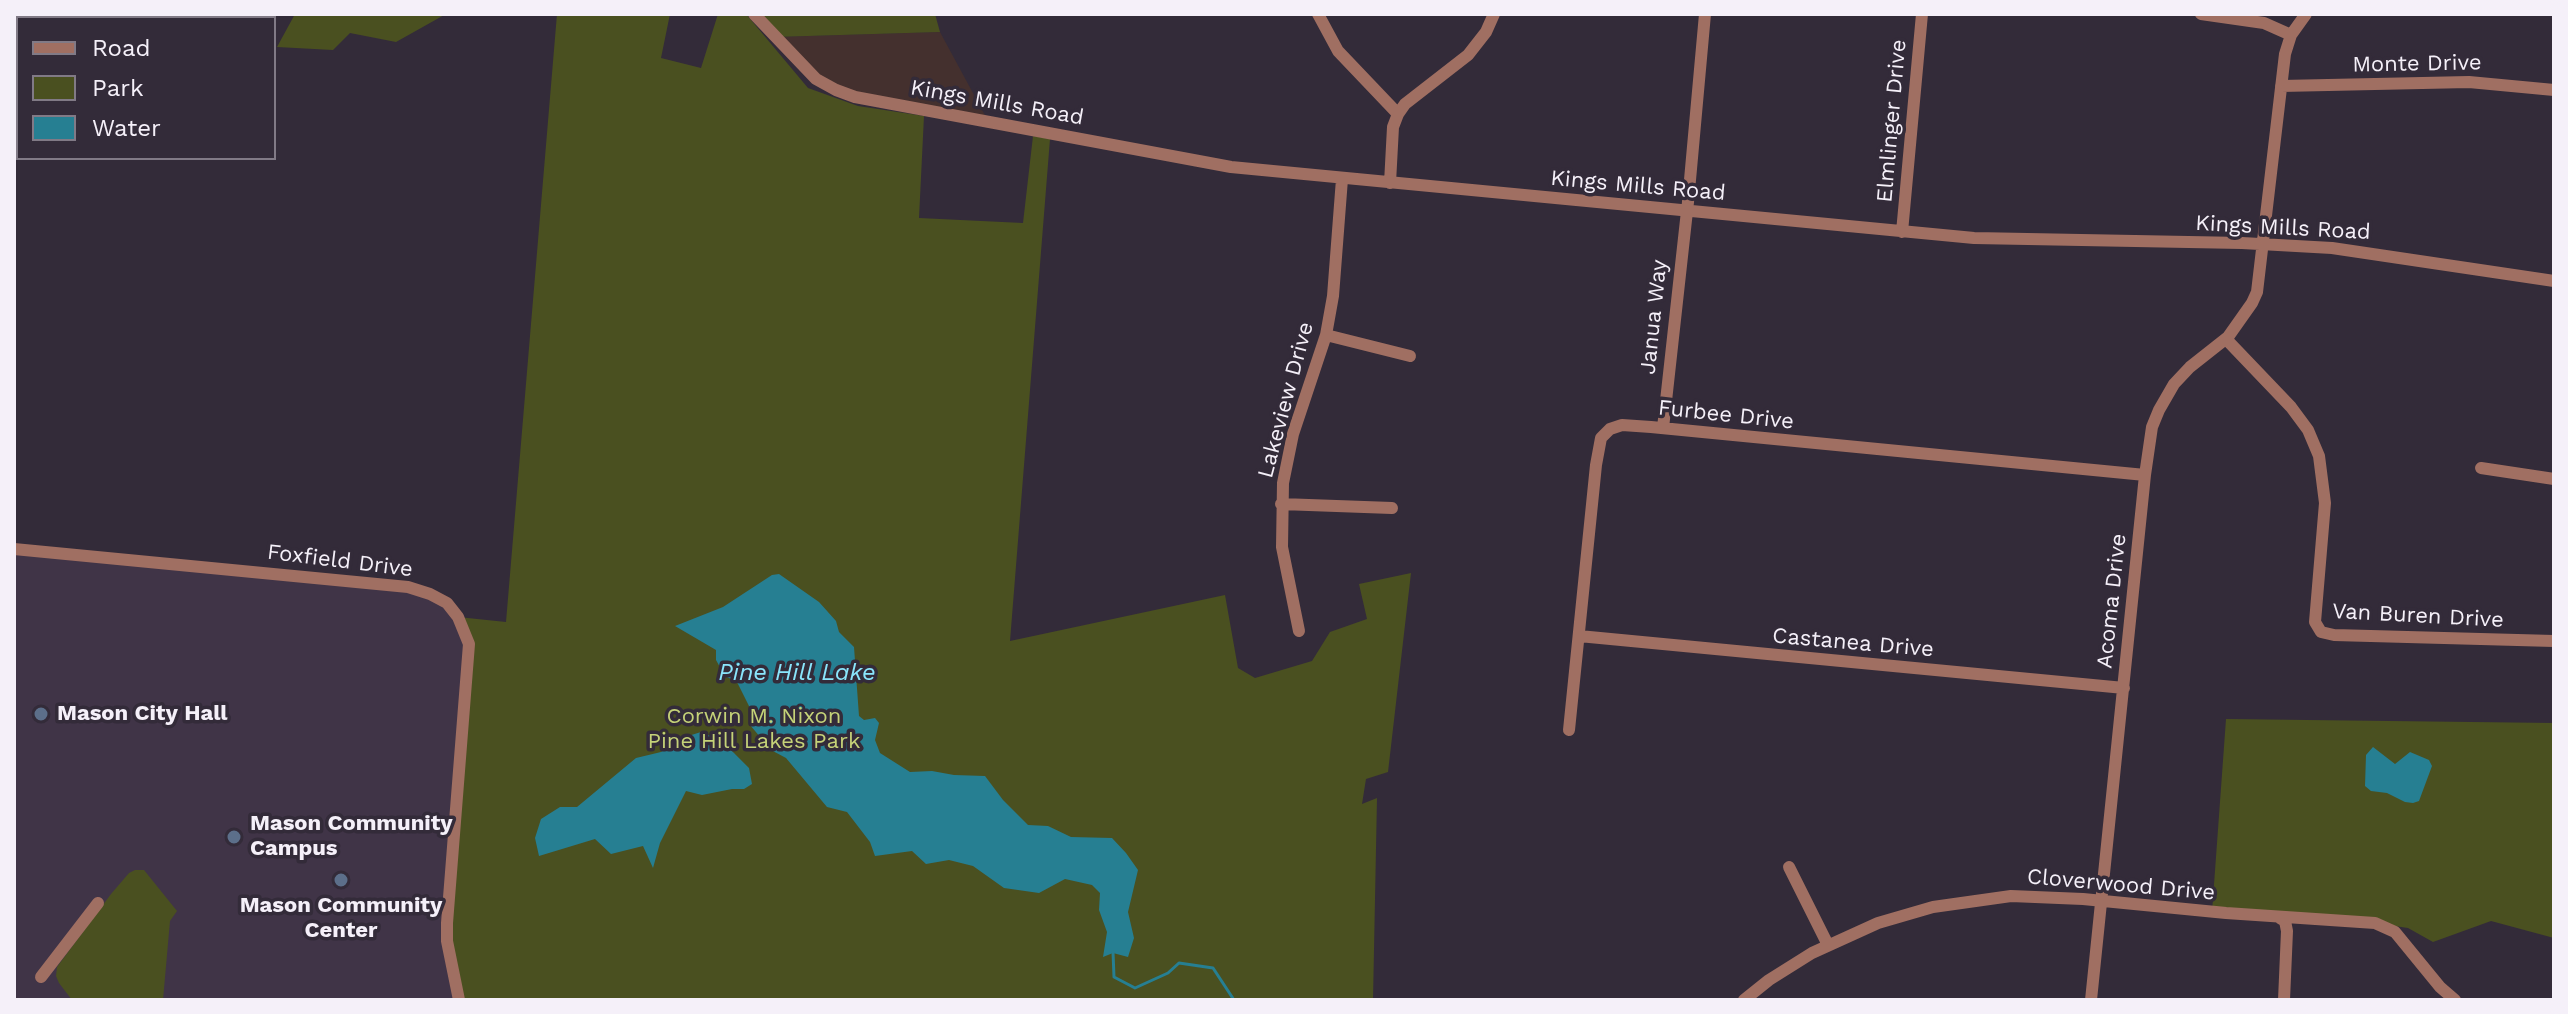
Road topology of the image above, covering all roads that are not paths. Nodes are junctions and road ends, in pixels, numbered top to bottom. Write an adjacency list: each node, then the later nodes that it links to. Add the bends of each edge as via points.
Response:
1 (754, 14): 12 (street, Kings Mills Road, via 809,73 855,97 1231,167)
2 (1318, 14): 11 (street, via 1338,51)
3 (1494, 14): 11 (street, via 1468,55)
4 (1705, 14): 14 (street, Janua Way)
5 (1922, 14): 15 (street, Elmlinger Drive)
6 (2201, 14): 8 (street, via 2264,23)
7 (2306, 14): 8 (street)
8 (2291, 35): 9 (street, Acoma Drive)
9 (2281, 86): 10 (street, Monte Drive, via 2469,82); 16 (street, Acoma Drive)
10 (2554, 90)
11 (1398, 114): 13 (street)
12 (1342, 179): 13 (street, Kings Mills Road); 18 (street, Lakeview Drive)
13 (1390, 183): 14 (street, Kings Mills Road)
14 (1686, 211): 15 (street, Kings Mills Road); 21 (street, Janua Way)
15 (1902, 232): 16 (street, Kings Mills Road)
16 (2263, 244): 17 (street, Kings Mills Road, via 2370,253); 19 (street, Acoma Drive, via 2252,303)
17 (2554, 281)
18 (1326, 335): 20 (street); 25 (street, Lakeview Drive, via 1287,455)
19 (2226, 339): 23 (street, Acoma Drive, via 2181,376 2163,402 2152,427); 30 (street, Van Buren Drive, via 2291,407 2319,456 2325,503 2315,622 2321,632)
20 (1410, 356)
21 (1663, 428): 23 (street, Furbee Drive); 29 (street, Furbee Drive, via 1622,425 1601,438)
22 (2481, 468): 24 (street)
23 (2145, 475): 31 (street, Acoma Drive)
24 (2554, 479)
25 (1281, 504): 26 (street); 28 (street, Lakeview Drive, via 1282,547)
26 (1392, 508)
27 (14, 549): 39 (street, Foxfield Drive, via 408,587 447,603 469,644 447,923)
28 (1299, 631)
29 (1579, 636): 31 (street, Castanea Drive); 32 (street, Furbee Drive)
30 (2554, 641)
31 (2124, 688): 34 (street, Acoma Drive)
32 (1569, 730)
33 (1789, 867): 37 (street)
34 (2102, 901): 36 (street, Cloverwood Drive); 37 (street, Cloverwood Drive, via 2011,896 1961,902 1898,916); 41 (street, Acoma Drive)
35 (98, 903): 38 (street)
36 (2280, 918): 42 (street, via 2287,931); 43 (street, Cloverwood Drive, via 2368,922 2389,929)
37 (1828, 945): 40 (street, Cloverwood Drive)
38 (41, 977)
39 (459, 1000)
40 (1744, 1000)
41 (2091, 1000)
42 (2284, 1000)
43 (2455, 1000)

